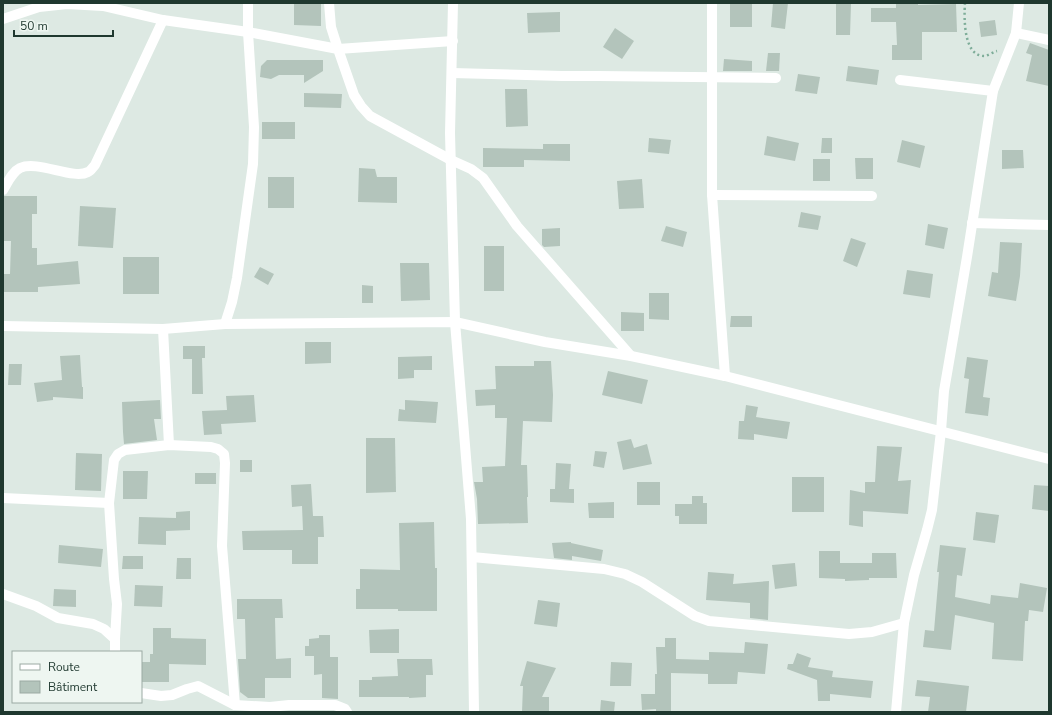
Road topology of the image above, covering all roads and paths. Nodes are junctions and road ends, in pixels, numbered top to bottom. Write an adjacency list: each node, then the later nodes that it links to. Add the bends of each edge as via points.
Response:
1 (248, 3): 9 (street)
2 (329, 3): 14 (street, via 331,27)
3 (453, 3): 12 (street)
4 (712, 3): 16 (street)
5 (965, 3): 13 (path, via 966,39 973,50 986,56)
6 (1020, 3): 10 (street)
7 (3, 19): 8 (street, via 39,7 67,4 103,6)
8 (163, 20): 9 (street); 21 (street, via 95,165 89,172 80,174 31,166 21,168 12,174)
9 (248, 32): 14 (street); 27 (street, via 254,127 252,164 237,278)
10 (1016, 33): 11 (street); 13 (street)
11 (1049, 40)
12 (453, 41): 14 (street); 15 (street)
13 (1010, 45): 19 (street)
14 (338, 49): 20 (street, via 354,95 370,116)
15 (452, 73): 16 (street); 20 (street)
16 (712, 77): 17 (street); 22 (street)
17 (776, 78)
18 (900, 80): 19 (street)
19 (993, 91): 24 (street)
20 (451, 160): 26 (street); 30 (street, via 483,178 517,226)
21 (3, 190)
22 (712, 195): 23 (street); 31 (street)
23 (872, 196)
24 (972, 223): 25 (street); 32 (street, via 944,391)
25 (1049, 225)
26 (455, 322): 27 (street); 30 (street, via 545,342); 37 (street)
27 (225, 324): 29 (street)
28 (3, 326): 29 (street)
29 (162, 329): 33 (street)
30 (631, 356): 31 (street)
31 (725, 376): 32 (street)
32 (941, 431): 34 (street); 39 (street, via 932,510 914,574)
33 (169, 445): 36 (street, via 125,450 118,454 114,460); 43 (street, via 211,447 224,454 222,546)
34 (1049, 459)
35 (3, 498): 36 (street)
36 (109, 503): 40 (street, via 117,604)
37 (472, 557): 39 (street, via 604,569 624,574 642,582 695,616 709,621 850,634 872,632); 45 (street)
38 (3, 594): 40 (street, via 36,606 58,618 93,624 104,629)
39 (904, 624): 46 (street)
40 (114, 639): 41 (street)
41 (115, 651)
42 (142, 692): 43 (street, via 161,696 172,695 198,686)
43 (234, 705): 44 (street, via 335,705)
44 (347, 712)
45 (474, 712)
46 (896, 712)

